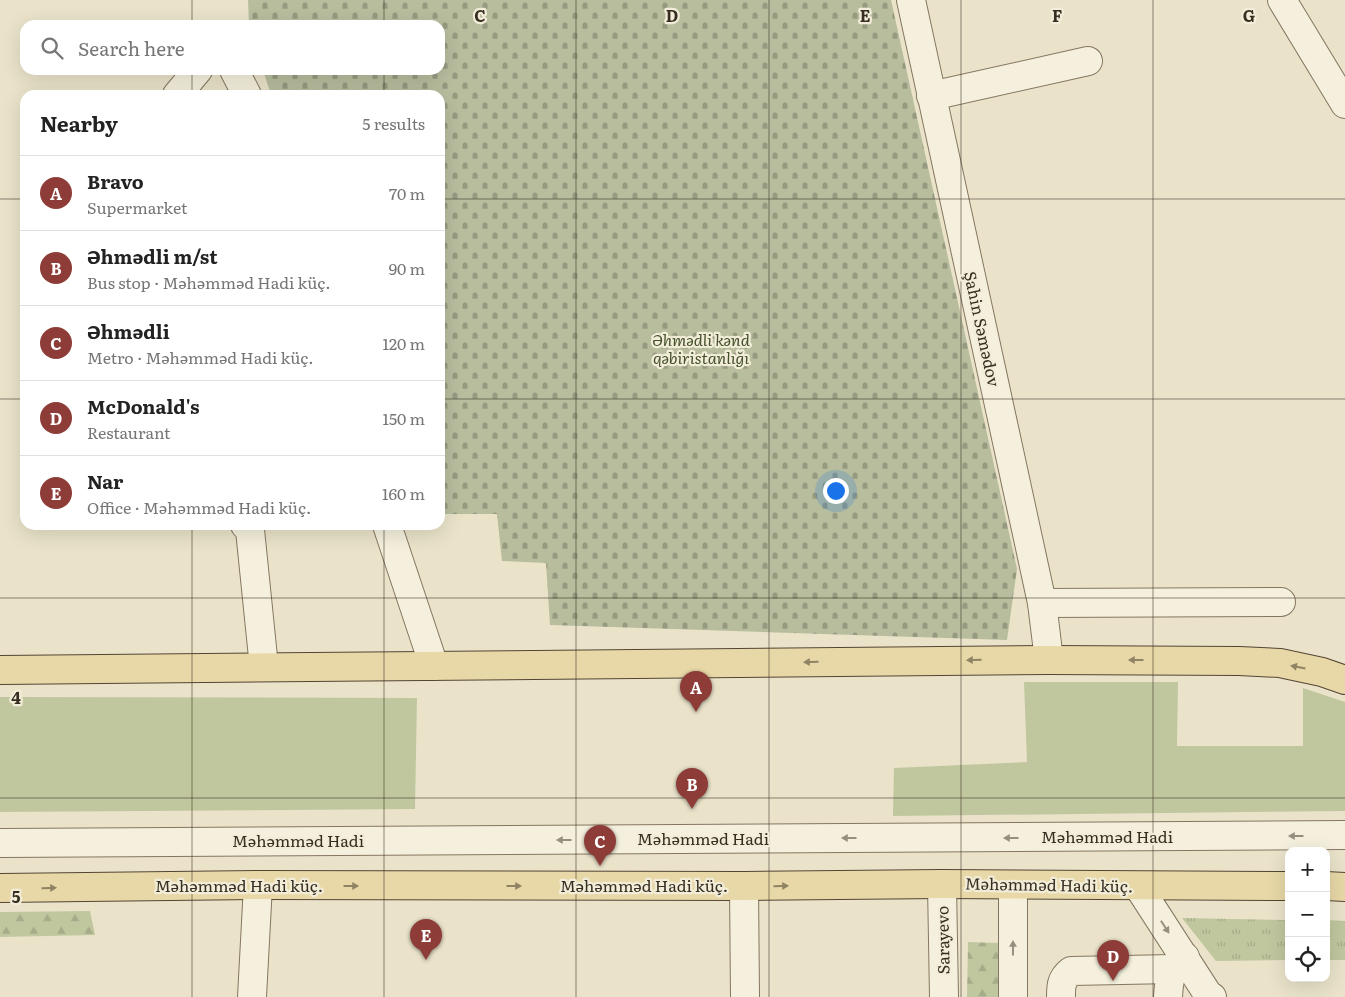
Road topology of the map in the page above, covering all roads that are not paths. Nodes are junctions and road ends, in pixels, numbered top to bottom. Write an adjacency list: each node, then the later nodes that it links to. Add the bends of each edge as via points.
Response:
1 (911, 0): 8 (street, Şahin Səmədov)
2 (1282, 0): 9 (street)
3 (1088, 61): 8 (street)
4 (194, 75): 6 (street)
5 (237, 75): 7 (street)
6 (181, 90)
7 (244, 90)
8 (931, 96): 13 (street, Şahin Səmədov)
9 (1345, 104)
10 (250, 530): 16 (street)
11 (389, 530): 15 (street)
12 (1281, 602): 13 (street)
13 (1042, 603): 14 (street, Şahin Səmədov)
14 (1049, 660): 15 (main road, one-way to 15); 18 (main road, one-way to 14, via 1280,663)
15 (434, 666): 16 (main road)
16 (264, 667): 17 (main road)
17 (0, 670)
18 (1345, 680)
19 (1345, 835): 20 (street, Məhəmməd Hadi, one-way to 20)
20 (0, 842)
21 (942, 884): 23 (main road, Məhəmməd Hadi küç.); 24 (main road, Məhəmməd Hadi küç., one-way to 21); 33 (street, Sarayevo)
22 (258, 885): 24 (main road, Məhəmməd Hadi küç., one-way to 24); 29 (main road, Məhəmməd Hadi küç., one-way to 22); 31 (street)
23 (1013, 885): 25 (main road, Məhəmməd Hadi küç.); 34 (street, one-way to 23)
24 (744, 886): 32 (street)
25 (1138, 886): 26 (main road, Məhəmməd Hadi küç.); 30 (street, one-way to 30)
26 (1285, 886)
27 (1330, 886): 28 (main road)
28 (1345, 887)
29 (0, 888)
30 (1179, 963): 35 (street, via 1071,972 1061,984); 36 (street); 37 (street)
31 (252, 997)
32 (745, 997)
33 (944, 997)
34 (1013, 997)
35 (1061, 997)
36 (1168, 997)
37 (1212, 997)

